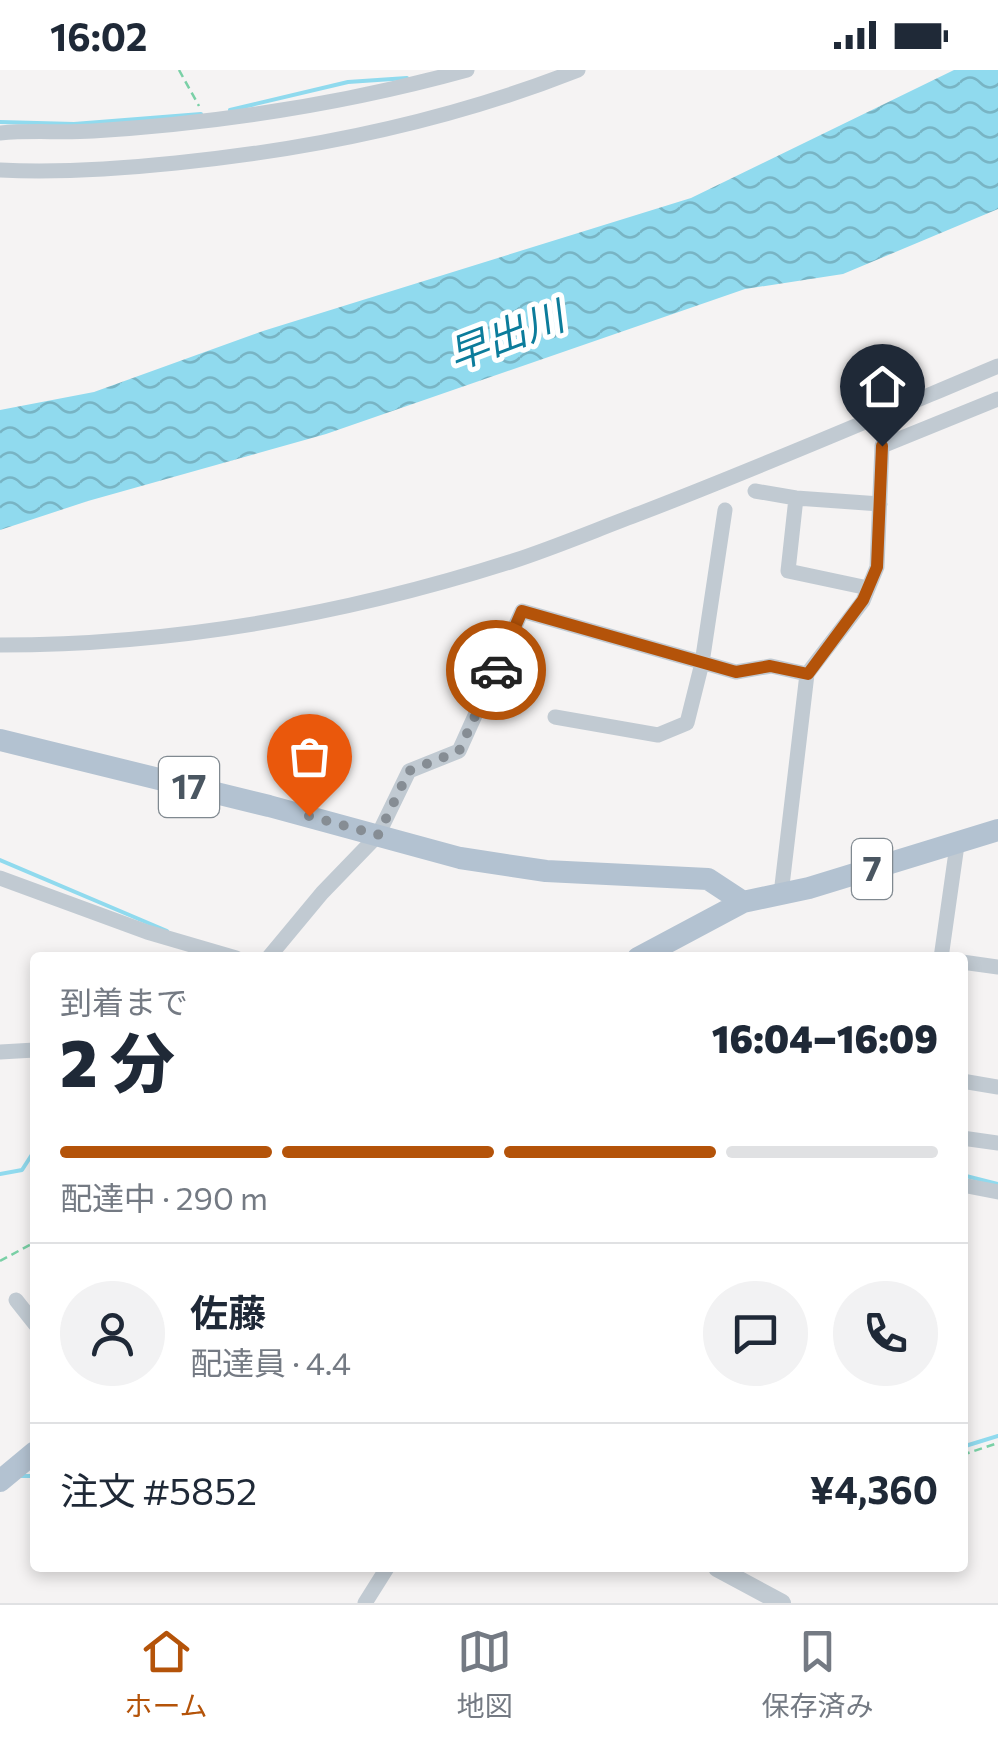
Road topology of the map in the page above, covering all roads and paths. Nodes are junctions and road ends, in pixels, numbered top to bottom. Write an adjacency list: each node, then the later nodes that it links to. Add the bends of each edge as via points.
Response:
1 (180, 70): 4 (path)
2 (466, 70): 5 (street, via 396,90 234,118)
3 (578, 70): 6 (street, via 429,122 268,154 123,168)
4 (199, 106)
5 (0, 133)
6 (0, 170)
7 (998, 366): 14 (street, via 707,488 517,560 418,589 170,638)
8 (998, 399): 11 (street, via 882,446)
9 (755, 492): 10 (street)
10 (796, 498): 11 (street); 13 (street, via 788,571)
11 (880, 504): 13 (street, via 877,567)
12 (725, 510): 15 (street)
13 (868, 588): 16 (street)
14 (0, 645)
15 (702, 663): 16 (street, via 736,672 770,666); 17 (street, via 687,723 658,734); 20 (street, via 522,611 459,751 409,771)
16 (808, 674): 23 (street)
17 (555, 717)
18 (0, 740): 20 (main road, 17)
19 (998, 830): 21 (main road, 7)
20 (378, 835): 24 (main road, 17, via 460,858 546,871 708,879); 26 (street)
21 (957, 844): 23 (main road, 7); 28 (street)
22 (0, 878): 25 (street)
23 (781, 894): 24 (main road, 7)
24 (743, 902): 27 (main road, 7)
25 (215, 952)
26 (273, 952)
27 (649, 952)
28 (942, 952)
29 (968, 963): 30 (street)
30 (998, 967)
31 (30, 1050): 32 (street)
32 (0, 1052)
33 (968, 1082): 34 (street)
34 (998, 1087)
35 (968, 1139): 36 (street)
36 (998, 1143)
37 (968, 1187): 38 (street)
38 (998, 1192)
39 (30, 1245): 40 (path)
40 (0, 1262)
41 (16, 1300): 42 (street)
42 (30, 1318)
43 (998, 1443): 44 (path)
44 (968, 1452)
45 (30, 1462): 46 (main road)
46 (0, 1481)
47 (384, 1572): 49 (street)
48 (724, 1572): 50 (street)
49 (364, 1603)
50 (782, 1603)

